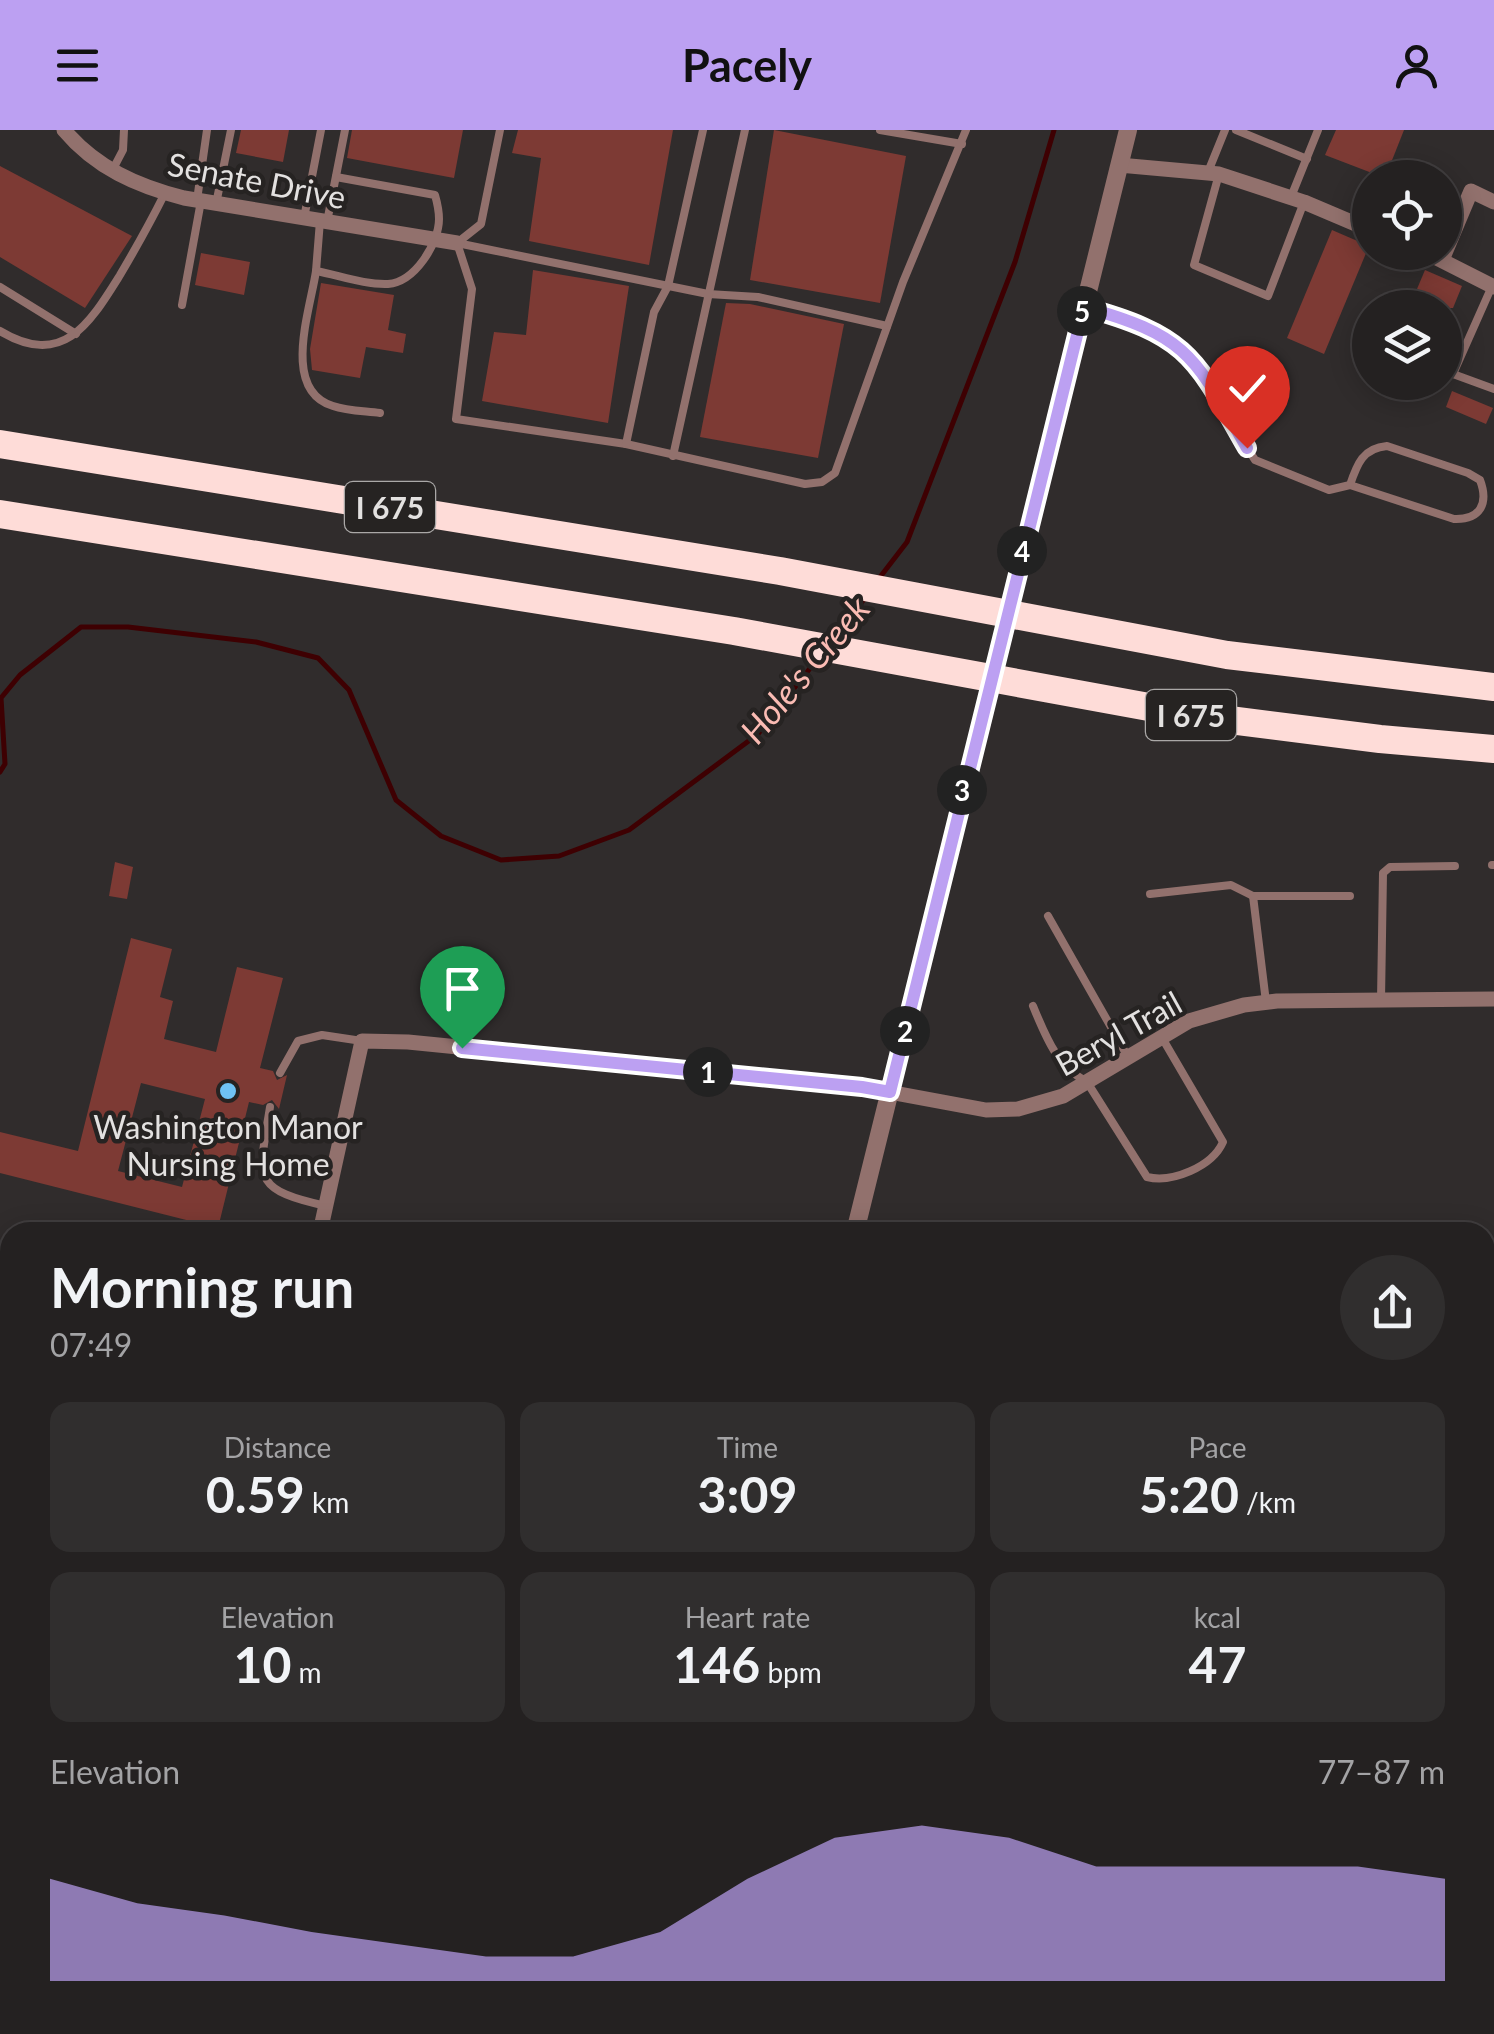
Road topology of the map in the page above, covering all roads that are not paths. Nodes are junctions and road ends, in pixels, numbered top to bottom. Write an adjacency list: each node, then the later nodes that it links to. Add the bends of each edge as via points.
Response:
1 (64, 130): 19 (street, Senate Drive)
2 (124, 130): 19 (lane)
3 (207, 130): 24 (lane)
4 (231, 130): 24 (lane)
5 (321, 130): 27 (lane)
6 (344, 130): 21 (lane)
7 (500, 130): 31 (lane, via 481,224)
8 (703, 130): 34 (lane)
9 (745, 130): 37 (lane)
10 (880, 130): 16 (lane)
11 (966, 130): 16 (lane)
12 (1128, 130): 18 (street)
13 (1225, 130): 20 (lane)
14 (1236, 130): 17 (lane)
15 (1318, 130): 17 (lane)
16 (962, 144): 40 (lane)
17 (1306, 159): 23 (lane)
18 (1120, 165): 20 (street); 39 (street)
19 (112, 171): 22 (street, Senate Drive)
20 (1213, 174): 23 (street); 23 (lane, via 1194,264 1268,296)
21 (336, 177): 28 (lane); 30 (lane, via 436,195)
22 (165, 193): 24 (street, Senate Drive); 42 (lane, via 91,322)
23 (1297, 200): 29 (street)
24 (204, 202): 27 (street, Senate Drive); 38 (lane)
25 (1494, 202): 26 (street, via 1470,191)
26 (1462, 211)
27 (304, 218): 28 (street, Senate Drive)
28 (324, 221): 30 (street, Senate Drive); 33 (lane)
29 (1352, 223)
30 (436, 240): 31 (street, Senate Drive); 33 (lane, via 417,268 388,284)
31 (458, 244): 34 (lane); 46 (lane, via 472,289 456,419)
32 (1461, 270): 35 (street)
33 (316, 272): 44 (lane, via 302,378 332,406)
34 (668, 286): 37 (lane); 46 (lane, via 654,312)
35 (1493, 287): 43 (lane, via 1454,374)
36 (0, 288): 42 (lane)
37 (708, 294): 40 (lane, via 758,297); 47 (lane)
38 (182, 305)
39 (1084, 307): 48 (lane, via 1144,326 1186,353 1254,460 1329,490); 66 (street)
40 (887, 326): 47 (lane, via 835,473 822,482 804,484)
41 (0, 331): 42 (lane, via 32,346)
42 (76, 334)
43 (1494, 389)
44 (380, 413)
45 (0, 444): 50 (highway, I 675, via 780,571 1227,655)
46 (626, 444): 47 (lane)
47 (673, 456)
48 (1350, 485): 48 (lane, via 1462,520 1478,513 1484,496 1480,480 1468,473 1387,446 1364,456)
49 (0, 514): 51 (highway, I 675, via 734,630 1198,716)
50 (1494, 687)
51 (1494, 749)
52 (1454, 866): 58 (lane, via 1390,867 1383,873)
53 (1150, 894): 54 (lane, via 1230,885)
54 (1253, 896): 55 (lane); 59 (lane)
55 (1350, 896)
56 (1048, 916): 63 (lane)
57 (1494, 999): 58 (street, Beryl Trail)
58 (1381, 1000): 59 (street, Beryl Trail)
59 (1266, 1002): 61 (street, Beryl Trail, via 1216,1011)
60 (1033, 1006): 65 (lane, via 1050,1047)
61 (1161, 1036): 63 (street, Beryl Trail); 65 (lane, via 1223,1142 1209,1159 1170,1180 1148,1177)
62 (362, 1041): 64 (lane, via 322,1035 298,1041); 66 (street, Beryl Trail); 68 (street)
63 (1128, 1057): 65 (street, Beryl Trail)
64 (280, 1073)
65 (1087, 1082): 66 (street, Beryl Trail, via 1018,1108 962,1108)
66 (890, 1092): 70 (street)
67 (270, 1107): 68 (lane, via 264,1178 274,1192)
68 (326, 1206): 69 (street)
69 (322, 1222)
70 (858, 1222)

